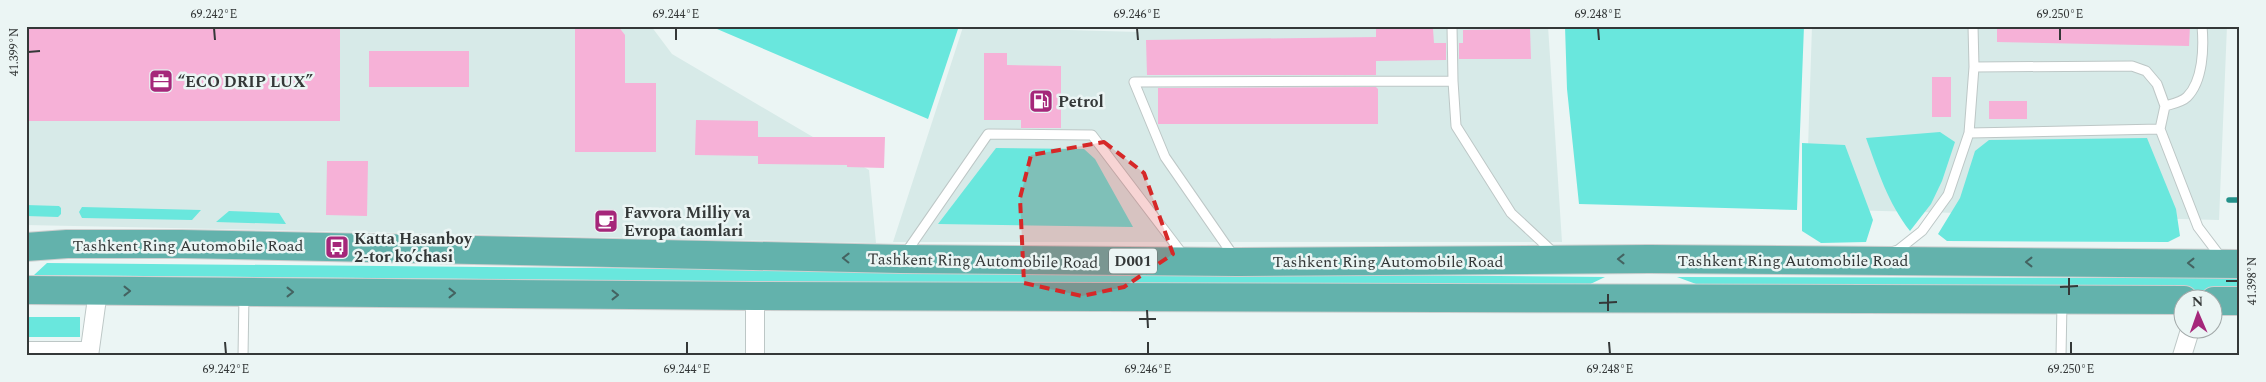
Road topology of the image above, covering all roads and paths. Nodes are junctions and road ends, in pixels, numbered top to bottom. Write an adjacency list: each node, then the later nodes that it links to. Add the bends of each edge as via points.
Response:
1 (1452, 26): 5 (lane)
2 (1974, 26): 4 (lane)
3 (2202, 26): 6 (lane, via 2198,81 2186,99)
4 (1974, 67): 6 (lane, via 2132,66 2146,71 2157,84); 8 (lane)
5 (1453, 82): 12 (lane, via 1456,126 1511,213); 15 (lane, via 1134,82 1165,157)
6 (2165, 106): 7 (lane)
7 (2160, 129): 8 (lane); 16 (lane, via 2198,227)
8 (1969, 133): 13 (lane, via 1948,195 1922,231 1898,250)
9 (26, 247): 11 (highway, Tashkent Ring Automobile Road / D001, one-way to 9, via 182,244)
10 (1649, 259): 12 (highway, Tashkent Ring Automobile Road / D001, one-way to 12); 13 (highway, Tashkent Ring Automobile Road / D001); 21 (highway)
11 (901, 260): 14 (highway, Tashkent Ring Automobile Road / D001); 14 (lane, via 988,134 1092,134)
12 (1562, 260): 15 (highway, Tashkent Ring Automobile Road / D001)
13 (1866, 261): 16 (highway, Tashkent Ring Automobile Road / D001, one-way to 13)
14 (1189, 262): 15 (highway, Tashkent Ring Automobile Road / D001)
15 (1238, 262)
16 (2233, 264)
17 (26, 290): 18 (highway, D001)
18 (98, 291): 19 (highway, D001, one-way to 19); 28 (street)
19 (244, 292): 20 (highway, D001, one-way to 20); 29 (lane)
20 (755, 296): 21 (highway, D001); 30 (street)
21 (1648, 298): 22 (highway, D001)
22 (2062, 300): 23 (highway, D001); 31 (lane)
23 (2174, 300)
24 (2224, 301): 25 (highway)
25 (2240, 301)
26 (2187, 340): 32 (street)
27 (26, 351): 28 (street)
28 (89, 353)
29 (243, 356)
30 (755, 356)
31 (2061, 356)
32 (2182, 356)

